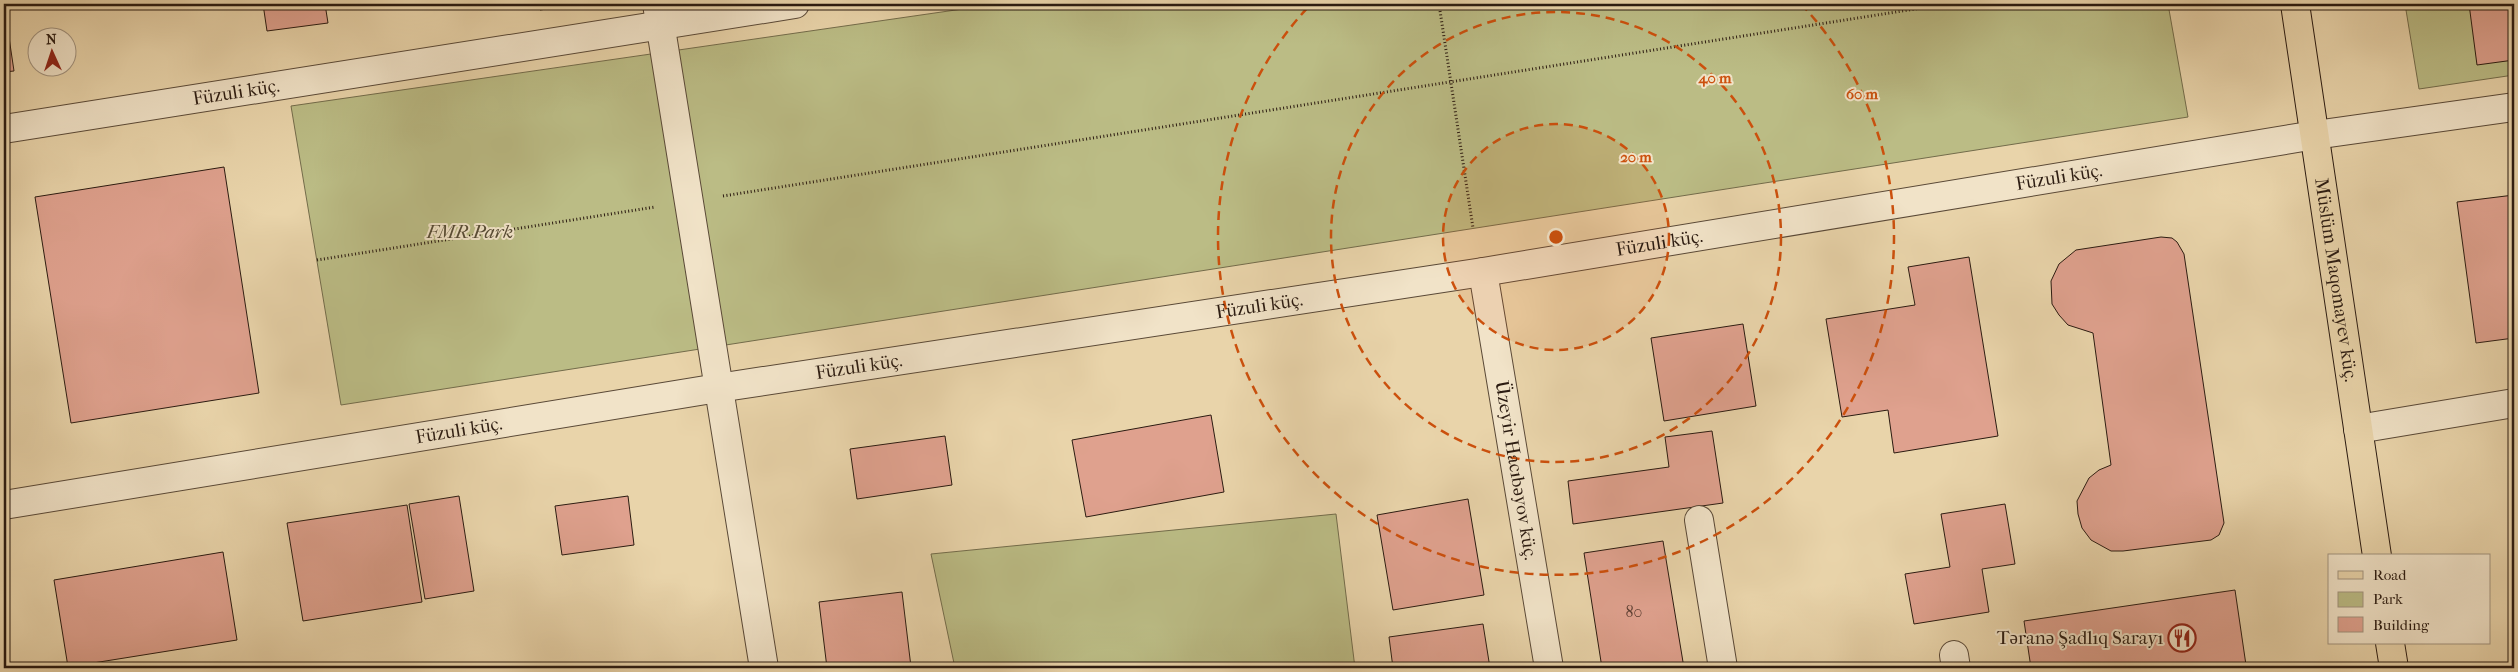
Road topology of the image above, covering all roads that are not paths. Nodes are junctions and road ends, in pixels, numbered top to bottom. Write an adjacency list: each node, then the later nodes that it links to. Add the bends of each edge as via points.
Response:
1 (795, 4): 3 (street, Füzuli küç.)
2 (2295, 4): 6 (main road, Müslüm Maqomayev küç.)
3 (659, 14): 5 (street, Füzuli küç.); 8 (street)
4 (2514, 107): 6 (street, Füzuli küç.)
5 (4, 129)
6 (2315, 135): 7 (street, Füzuli küç.); 10 (main road, Müslüm Maqomayev küç.)
7 (1483, 272): 8 (street, Füzuli küç.); 16 (street, Üzeyir Hacıbəyov küç.)
8 (718, 388): 11 (street, Füzuli küç.); 15 (street)
9 (2514, 404): 10 (street)
10 (2358, 429): 13 (main road, Müslüm Maqomayev küç.)
11 (4, 505)
12 (1699, 520): 17 (street)
13 (2377, 554)
14 (2390, 644): 18 (main road)
15 (764, 668)
16 (1549, 668)
17 (1723, 668)
18 (2394, 668)

